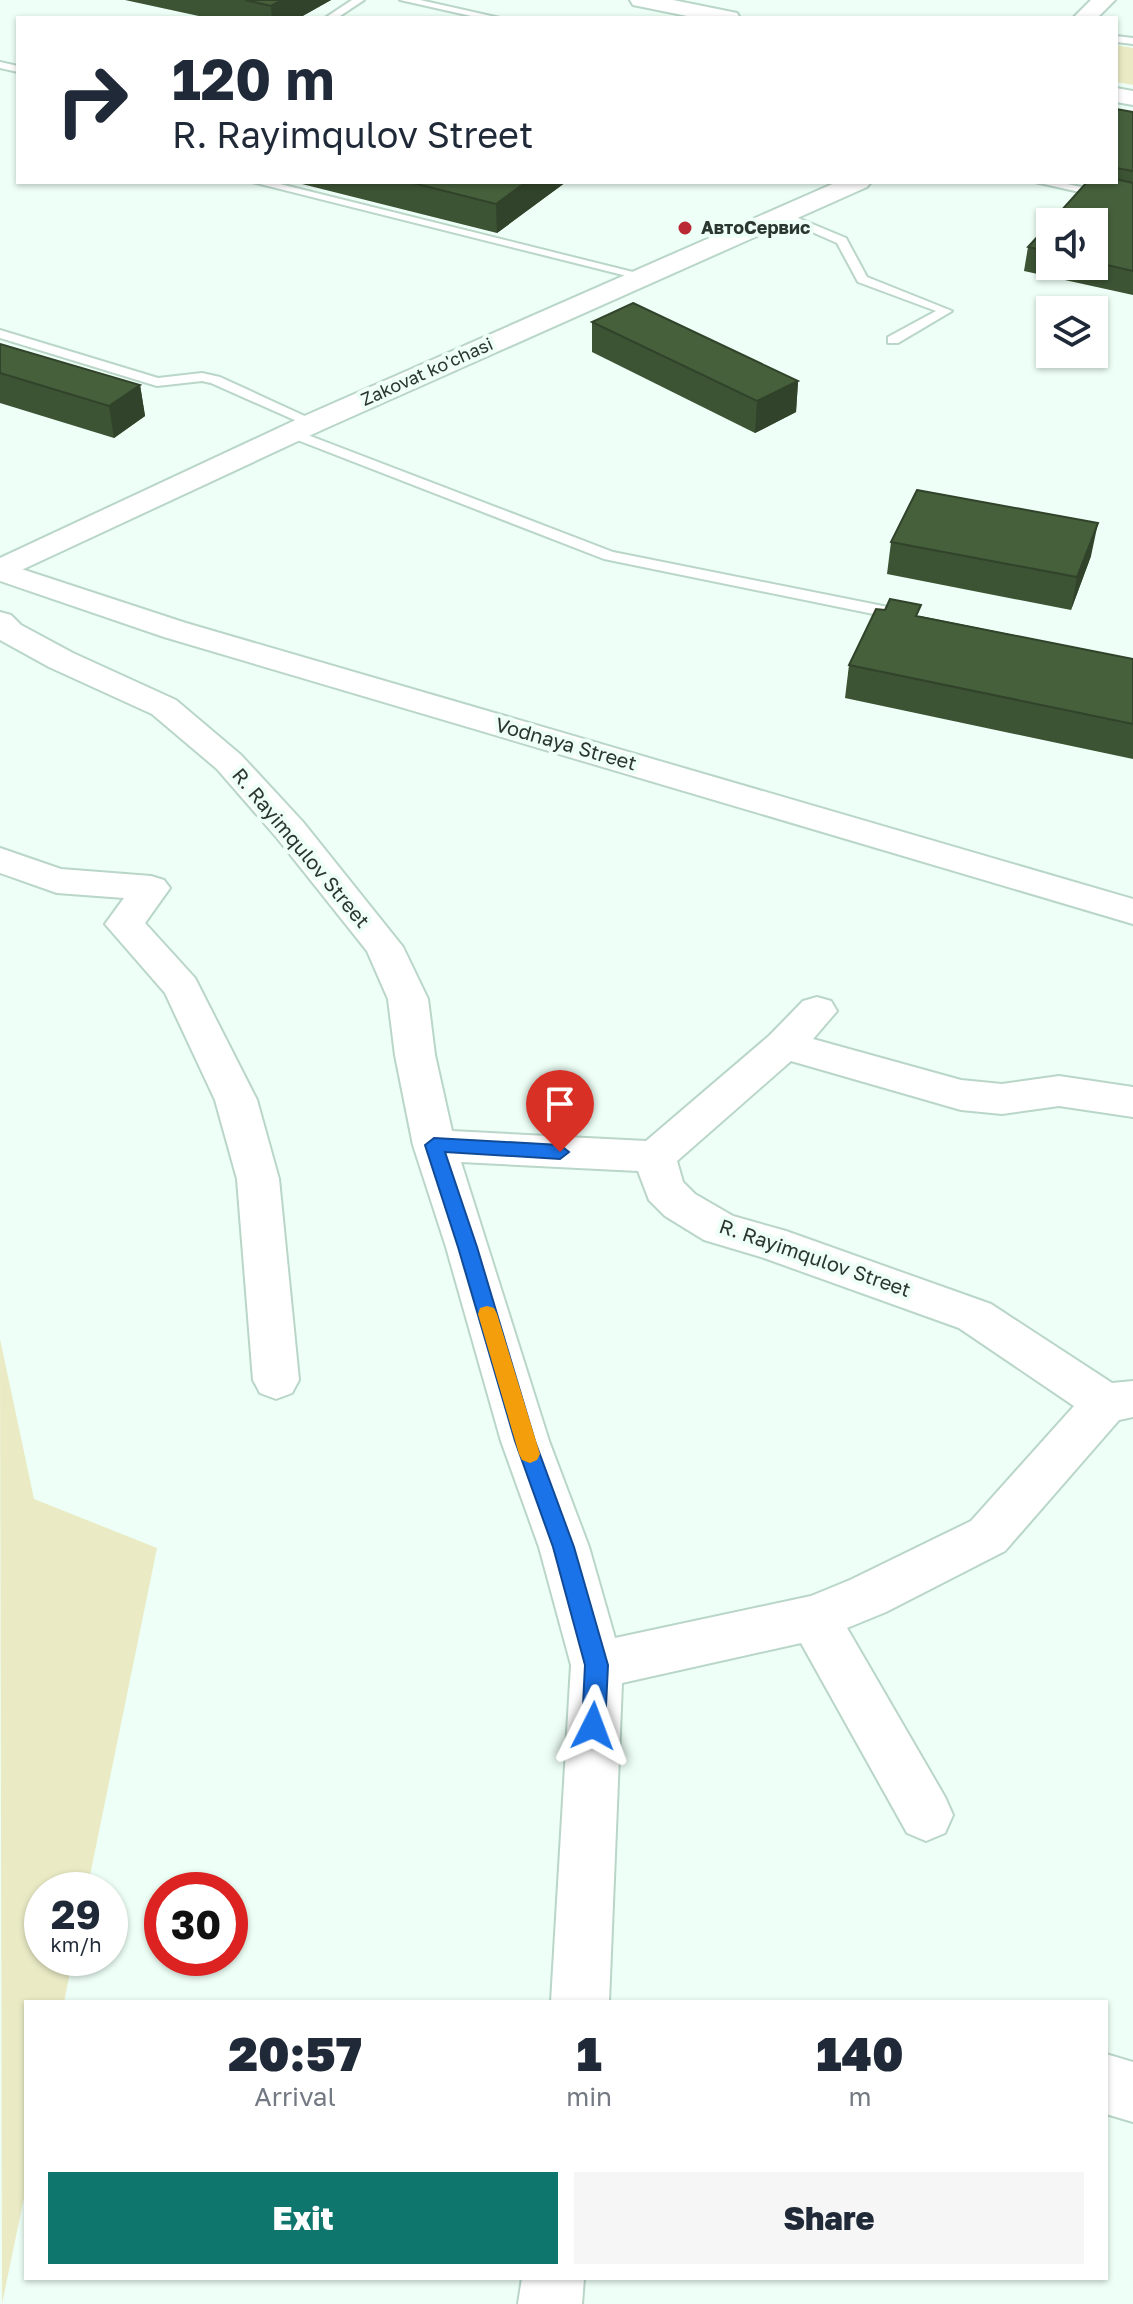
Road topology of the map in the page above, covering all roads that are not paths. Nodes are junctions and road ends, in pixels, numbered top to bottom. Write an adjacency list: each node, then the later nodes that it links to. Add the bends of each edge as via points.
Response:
1 (359, 0): 5 (lane)
2 (405, 0): 6 (lane)
3 (641, 0): 7 (main road)
4 (1104, 0): 8 (main road)
5 (333, 16)
6 (485, 16)
7 (719, 16)
8 (1086, 16)
9 (266, 184): 14 (lane)
10 (853, 184): 13 (main road, Zakovat ko'chasi)
11 (1051, 184): 12 (lane)
12 (1133, 201)
13 (782, 215): 14 (main road, Zakovat ko'chasi); 16 (lane, via 842,241 862,279 946,311)
14 (643, 276): 17 (main road, Zakovat ko'chasi)
15 (0, 334): 17 (lane, via 157,382 215,380)
16 (893, 340)
17 (302, 428): 18 (main road, Zakovat ko'chasi); 19 (lane, via 609,556)
18 (0, 571): 22 (street, Vodnaya Street, via 175,630)
19 (917, 618)
20 (0, 622): 26 (street, R. Rayimqulov Street, via 61,660 164,707 229,762 290,830 384,947 408,999)
21 (0, 860): 28 (street, via 57,881 151,888 124,924 181,987 236,1100 258,1179)
22 (1133, 912)
23 (817, 1011): 24 (street)
24 (784, 1045): 25 (street, via 961,1095 1002,1099 1059,1091); 27 (street)
25 (1133, 1102)
26 (434, 1145): 27 (street); 31 (street, R. Rayimqulov Street)
27 (655, 1157): 29 (street, R. Rayimqulov Street, via 664,1189 719,1228 975,1316)
28 (276, 1380)
29 (1119, 1400): 30 (street, R. Rayimqulov Street, via 988,1536)
30 (814, 1618): 31 (street, R. Rayimqulov Street); 32 (street)
31 (597, 1665): 33 (street, R. Rayimqulov Street)
32 (926, 1815)
33 (580, 2000)
34 (1108, 2085): 35 (street)
35 (1133, 2092)
36 (553, 2280): 37 (street)
37 (550, 2304)

